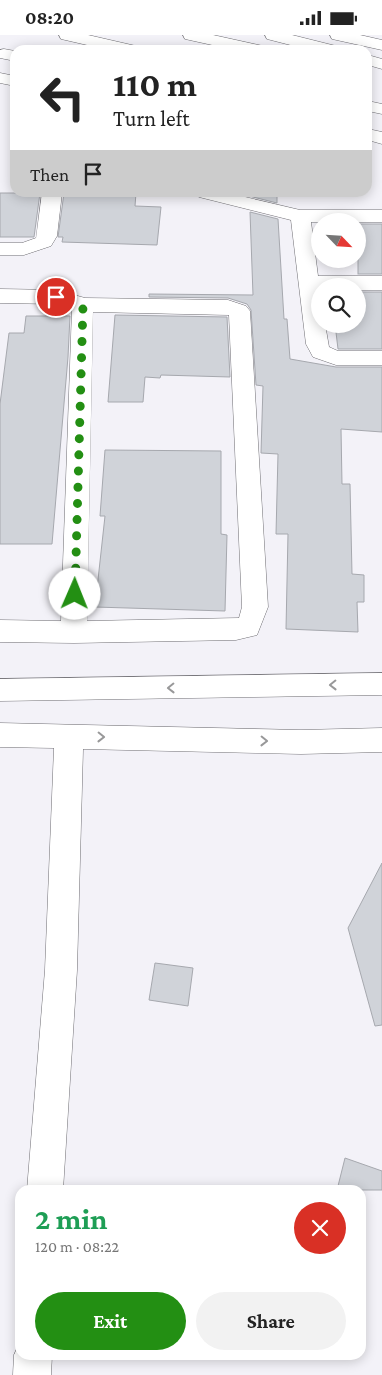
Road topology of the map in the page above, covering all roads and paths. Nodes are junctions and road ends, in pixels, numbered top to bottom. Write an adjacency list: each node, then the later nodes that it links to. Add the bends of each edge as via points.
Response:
1 (67, 35): 6 (street)
2 (191, 35): 7 (street)
3 (273, 35): 8 (street)
4 (338, 35): 5 (street)
5 (380, 44)
6 (109, 45)
7 (235, 45)
8 (311, 45)
9 (52, 197): 13 (street, via 44,241 24,249)
10 (222, 197): 11 (street)
11 (300, 216): 12 (street); 14 (street)
12 (382, 216)
13 (0, 249)
14 (309, 283): 15 (street); 18 (street, via 317,344 321,352 336,358)
15 (382, 283)
16 (0, 296): 17 (street, via 56,297)
17 (83, 305): 20 (street); 20 (street, via 228,307 239,311 255,607 248,628)
18 (382, 358)
19 (0, 631): 20 (street)
20 (74, 632)
21 (382, 684): 22 (street, one-way to 22)
22 (0, 690)
23 (0, 735): 24 (street)
24 (69, 736): 25 (street, one-way to 25, via 301,742); 26 (street, via 61,969)
25 (382, 740)
26 (45, 1185)
27 (33, 1360): 28 (street)
28 (32, 1375)

